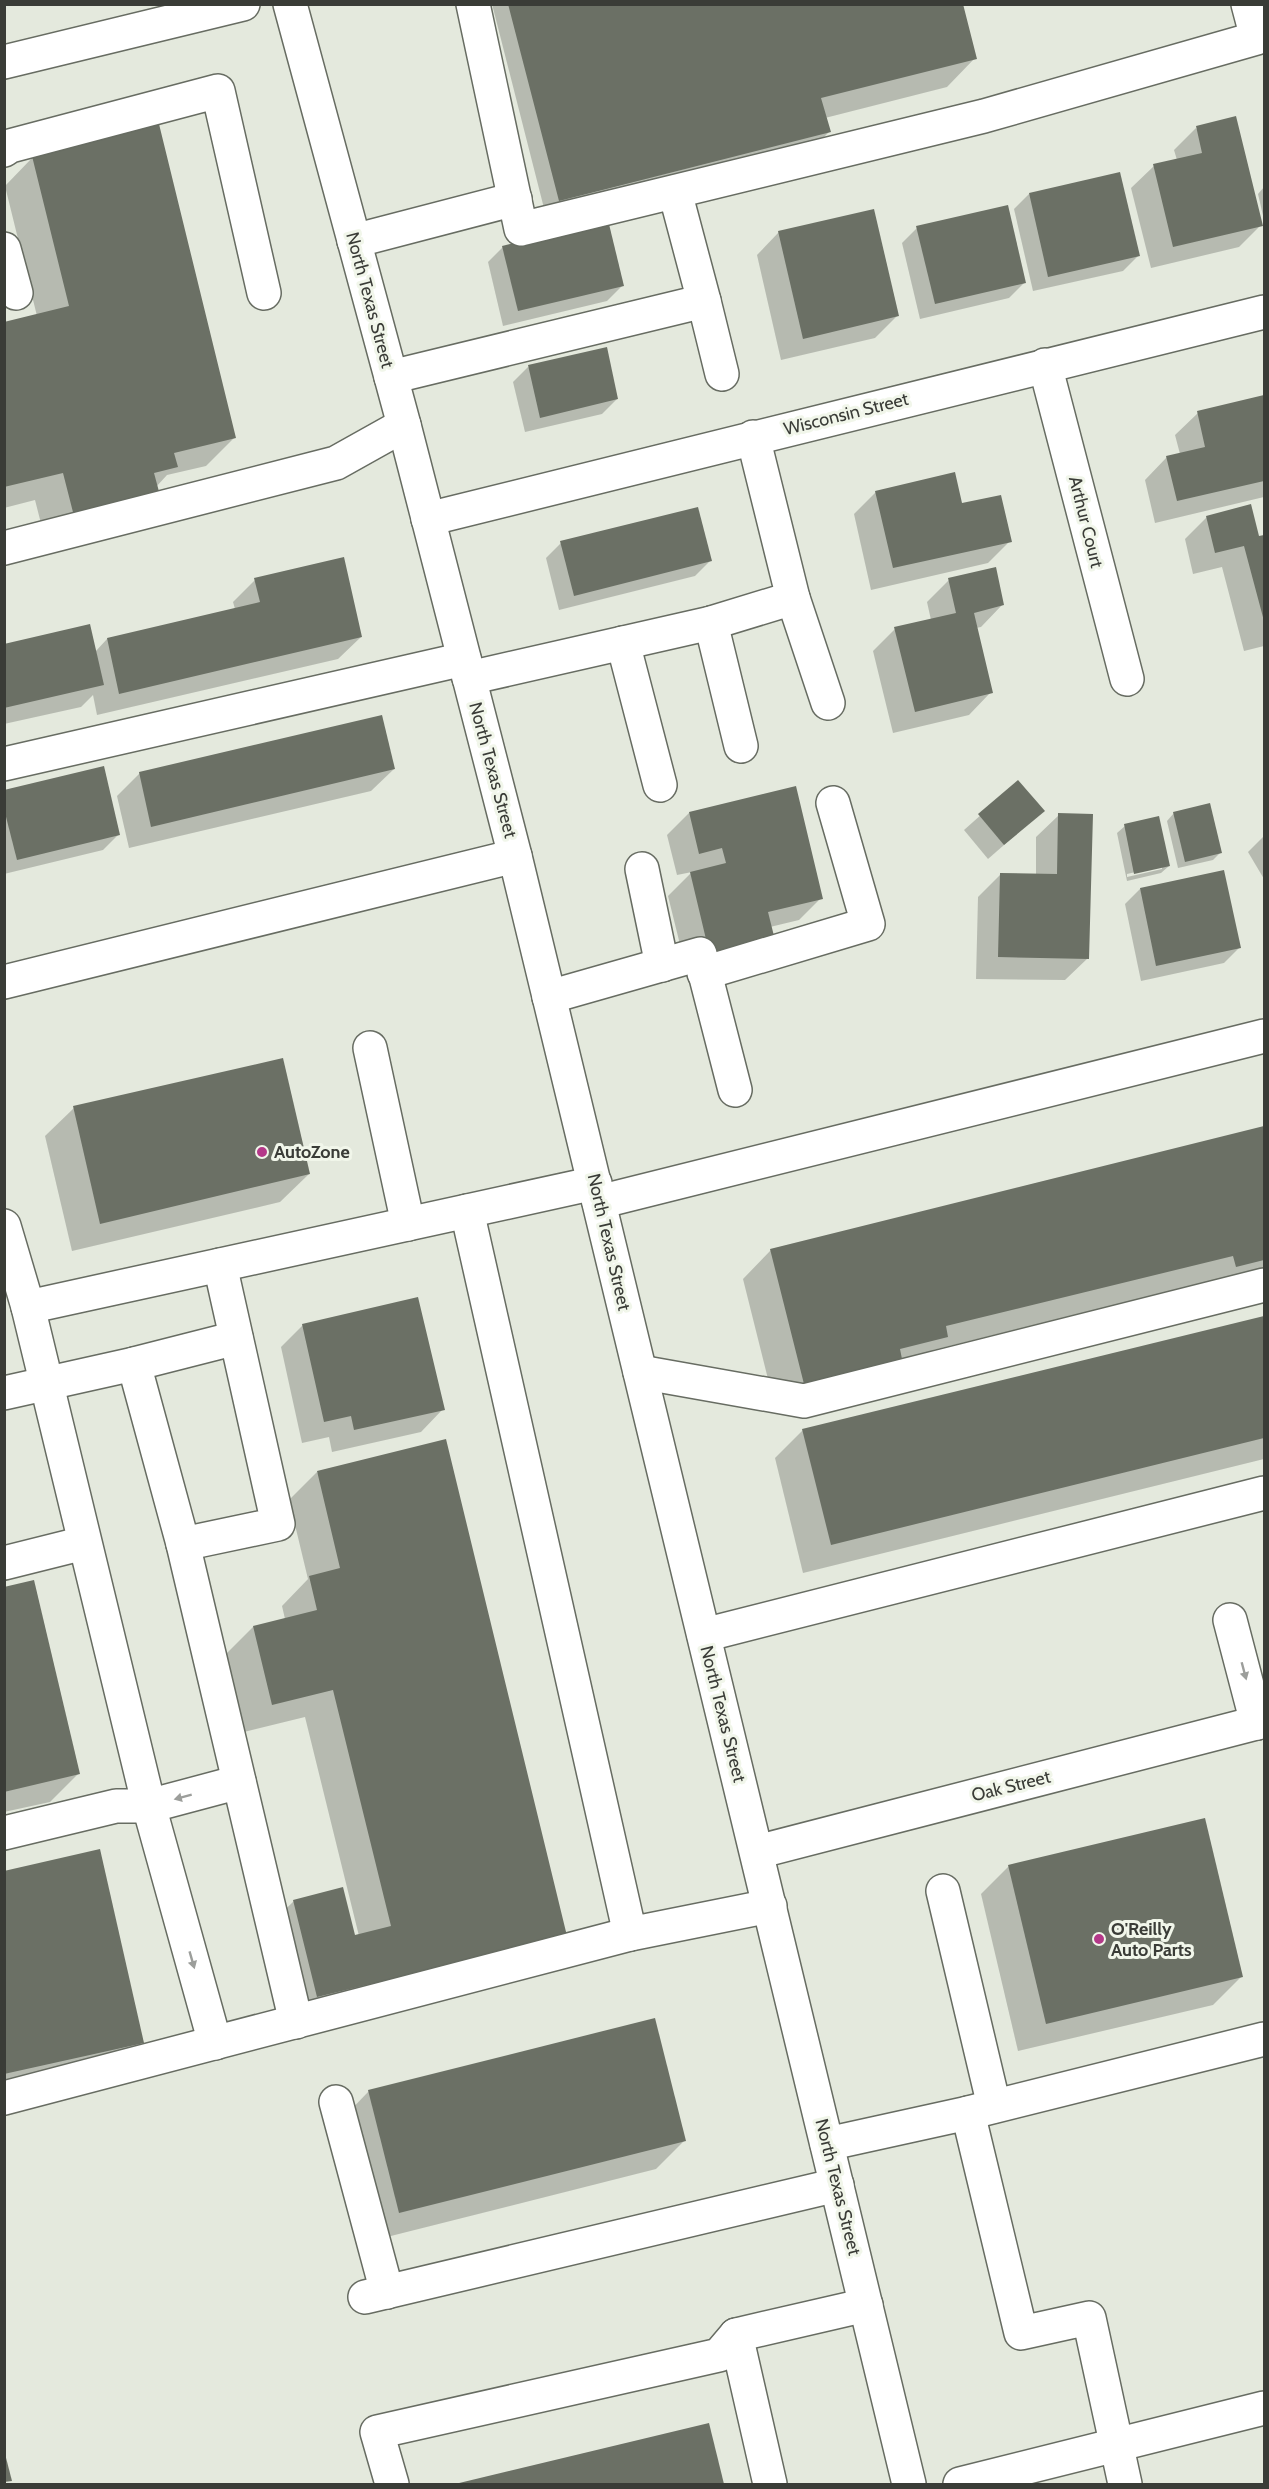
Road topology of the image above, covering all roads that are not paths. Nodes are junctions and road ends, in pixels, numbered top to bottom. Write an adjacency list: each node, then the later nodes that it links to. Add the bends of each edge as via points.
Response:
1 (243, 4): 5 (main road)
2 (290, 4): 9 (main road, North Texas Street)
3 (473, 4): 8 (main road)
4 (1248, 4): 7 (main road, via 1257,38 984,116)
5 (4, 62)
6 (4, 150): 12 (main road, via 218,91)
7 (675, 192): 8 (main road, via 521,229); 13 (main road)
8 (515, 199): 9 (main road)
9 (354, 241): 17 (main road, North Texas Street)
10 (4, 249): 11 (main road)
11 (16, 293)
12 (264, 293)
13 (704, 301): 16 (main road); 17 (main road)
14 (1264, 312): 15 (main road, Wisconsin Street)
15 (1045, 365): 19 (main road, Wisconsin Street); 26 (main road, Arthur Court)
16 (722, 374)
17 (391, 377): 18 (main road, North Texas Street)
18 (404, 425): 20 (main road, North Texas Street); 21 (main road, via 336,463)
19 (753, 437): 20 (main road, Wisconsin Street); 22 (main road)
20 (428, 519): 25 (main road, North Texas Street)
21 (4, 548)
22 (793, 598): 23 (main road); 27 (main road)
23 (711, 623): 24 (main road); 28 (main road)
24 (623, 643): 25 (main road); 30 (main road)
25 (466, 668): 29 (main road); 32 (main road, North Texas Street)
26 (1127, 680)
27 (828, 703)
28 (741, 746)
29 (4, 764)
30 (660, 785)
31 (833, 803): 35 (main road, via 868,924)
32 (515, 856): 36 (main road); 37 (main road, North Texas Street)
33 (642, 869): 34 (main road)
34 (662, 965): 35 (main road, via 700,954); 37 (main road)
35 (704, 973): 40 (main road)
36 (4, 982)
37 (549, 997): 41 (main road, North Texas Street)
38 (1264, 1036): 41 (main road)
39 (370, 1048): 43 (main road)
40 (735, 1090)
41 (597, 1193): 42 (main road); 50 (main road, North Texas Street)
42 (467, 1211): 43 (main road); 66 (main road)
43 (408, 1224): 45 (main road)
44 (4, 1226): 47 (main road)
45 (220, 1265): 47 (main road); 48 (main road)
46 (1264, 1285): 50 (main road, via 804,1401)
47 (28, 1307): 51 (main road)
48 (236, 1338): 49 (main road); 55 (main road, via 278,1524)
49 (134, 1364): 51 (main road); 55 (main road)
50 (640, 1372): 58 (main road, North Texas Street)
51 (46, 1383): 52 (main road); 54 (main road)
52 (4, 1393)
53 (1264, 1493): 58 (main road)
54 (84, 1543): 56 (main road); 61 (main road)
55 (183, 1544): 60 (main road)
56 (4, 1563)
57 (1230, 1620): 59 (main road, one-way to 59)
58 (704, 1635): 63 (main road, North Texas Street)
59 (1261, 1722): 63 (main road, Oak Street)
60 (239, 1782): 61 (main road, one-way to 61); 67 (main road)
61 (149, 1806): 62 (main road, via 116,1806); 69 (main road, one-way to 69)
62 (4, 1833)
63 (757, 1852): 65 (main road, North Texas Street)
64 (943, 1891): 72 (main road)
65 (770, 1906): 66 (main road); 73 (main road, North Texas Street)
66 (630, 1935): 67 (main road)
67 (296, 2022): 69 (main road)
68 (1264, 2039): 72 (main road)
69 (215, 2043): 70 (main road)
70 (4, 2098)
71 (336, 2102): 74 (main road, via 376,2295)
72 (981, 2110): 73 (main road); 78 (main road, via 1021,2333 1089,2318)
73 (827, 2144): 74 (main road, North Texas Street)
74 (837, 2185): 75 (main road, North Texas Street)
75 (866, 2305): 76 (main road); 81 (main road, North Texas Street)
76 (736, 2336): 79 (main road, via 719,2355 377,2432); 80 (main road)
77 (1264, 2408): 78 (main road)
78 (1117, 2445): 82 (main road); 83 (main road)
79 (392, 2484)
80 (770, 2484)
81 (909, 2484)
82 (960, 2484)
83 (1125, 2484)

